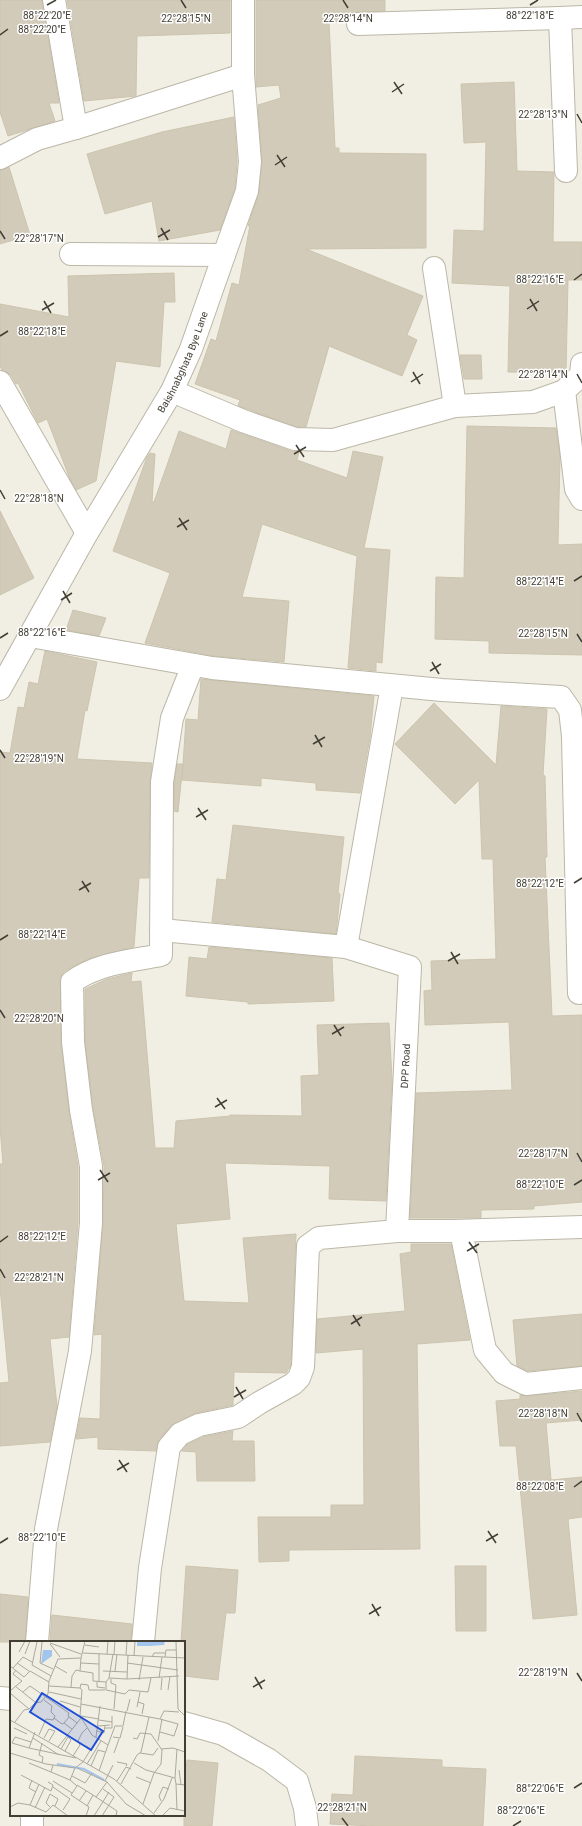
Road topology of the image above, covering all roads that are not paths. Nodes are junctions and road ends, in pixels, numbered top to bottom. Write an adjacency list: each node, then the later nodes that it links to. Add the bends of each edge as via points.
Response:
1 (54, 0): 7 (street)
2 (243, 0): 6 (street, Baishnabghata Bye Lane)
3 (582, 17): 4 (street)
4 (560, 18): 5 (street); 9 (street)
5 (358, 24)
6 (243, 75): 7 (street); 11 (street, Baishnabghata Bye Lane, via 250,162 247,191)
7 (76, 128): 8 (street, via 37,139)
8 (0, 158)
9 (566, 171)
10 (71, 254): 11 (street)
11 (224, 255): 15 (street, Baishnabghata Bye Lane, via 191,349)
12 (434, 268): 17 (street)
13 (582, 364): 16 (street, via 581,375)
14 (0, 382): 19 (street)
15 (172, 391): 17 (street, via 243,421 295,438 333,440); 19 (street, Baishnabghata Bye Lane)
16 (564, 391): 17 (street, via 532,402); 18 (street, via 576,489)
17 (455, 406)
18 (582, 499)
19 (87, 533): 20 (street, Baishnabghata Bye Lane)
20 (30, 636): 21 (street); 23 (street, Baishnabghata Bye Lane)
21 (193, 665): 22 (street); 25 (street, via 172,718 162,782)
22 (392, 686): 24 (street, via 561,697 570,710); 26 (street)
23 (0, 689)
24 (578, 736): 27 (street)
25 (161, 930): 26 (street); 32 (street, via 161,955 100,966 83,973 72,982 73,1042 91,1166 91,1223 80,1351 46,1529)
26 (346, 947): 29 (street, DPP Road, via 410,967)
27 (579, 993)
28 (582, 1228): 30 (street)
29 (397, 1231): 30 (street); 33 (street, via 319,1238 308,1246 302,1367 299,1378 238,1417 199,1425 180,1434 169,1447 150,1568)
30 (452, 1231): 31 (street, via 461,1231 485,1350 504,1373 526,1384)
31 (582, 1378)
32 (37, 1641)
33 (143, 1641)
34 (0, 1698): 35 (street)
35 (10, 1699)
36 (185, 1723): 37 (street, via 223,1734 269,1760 297,1781)
37 (307, 1826)

